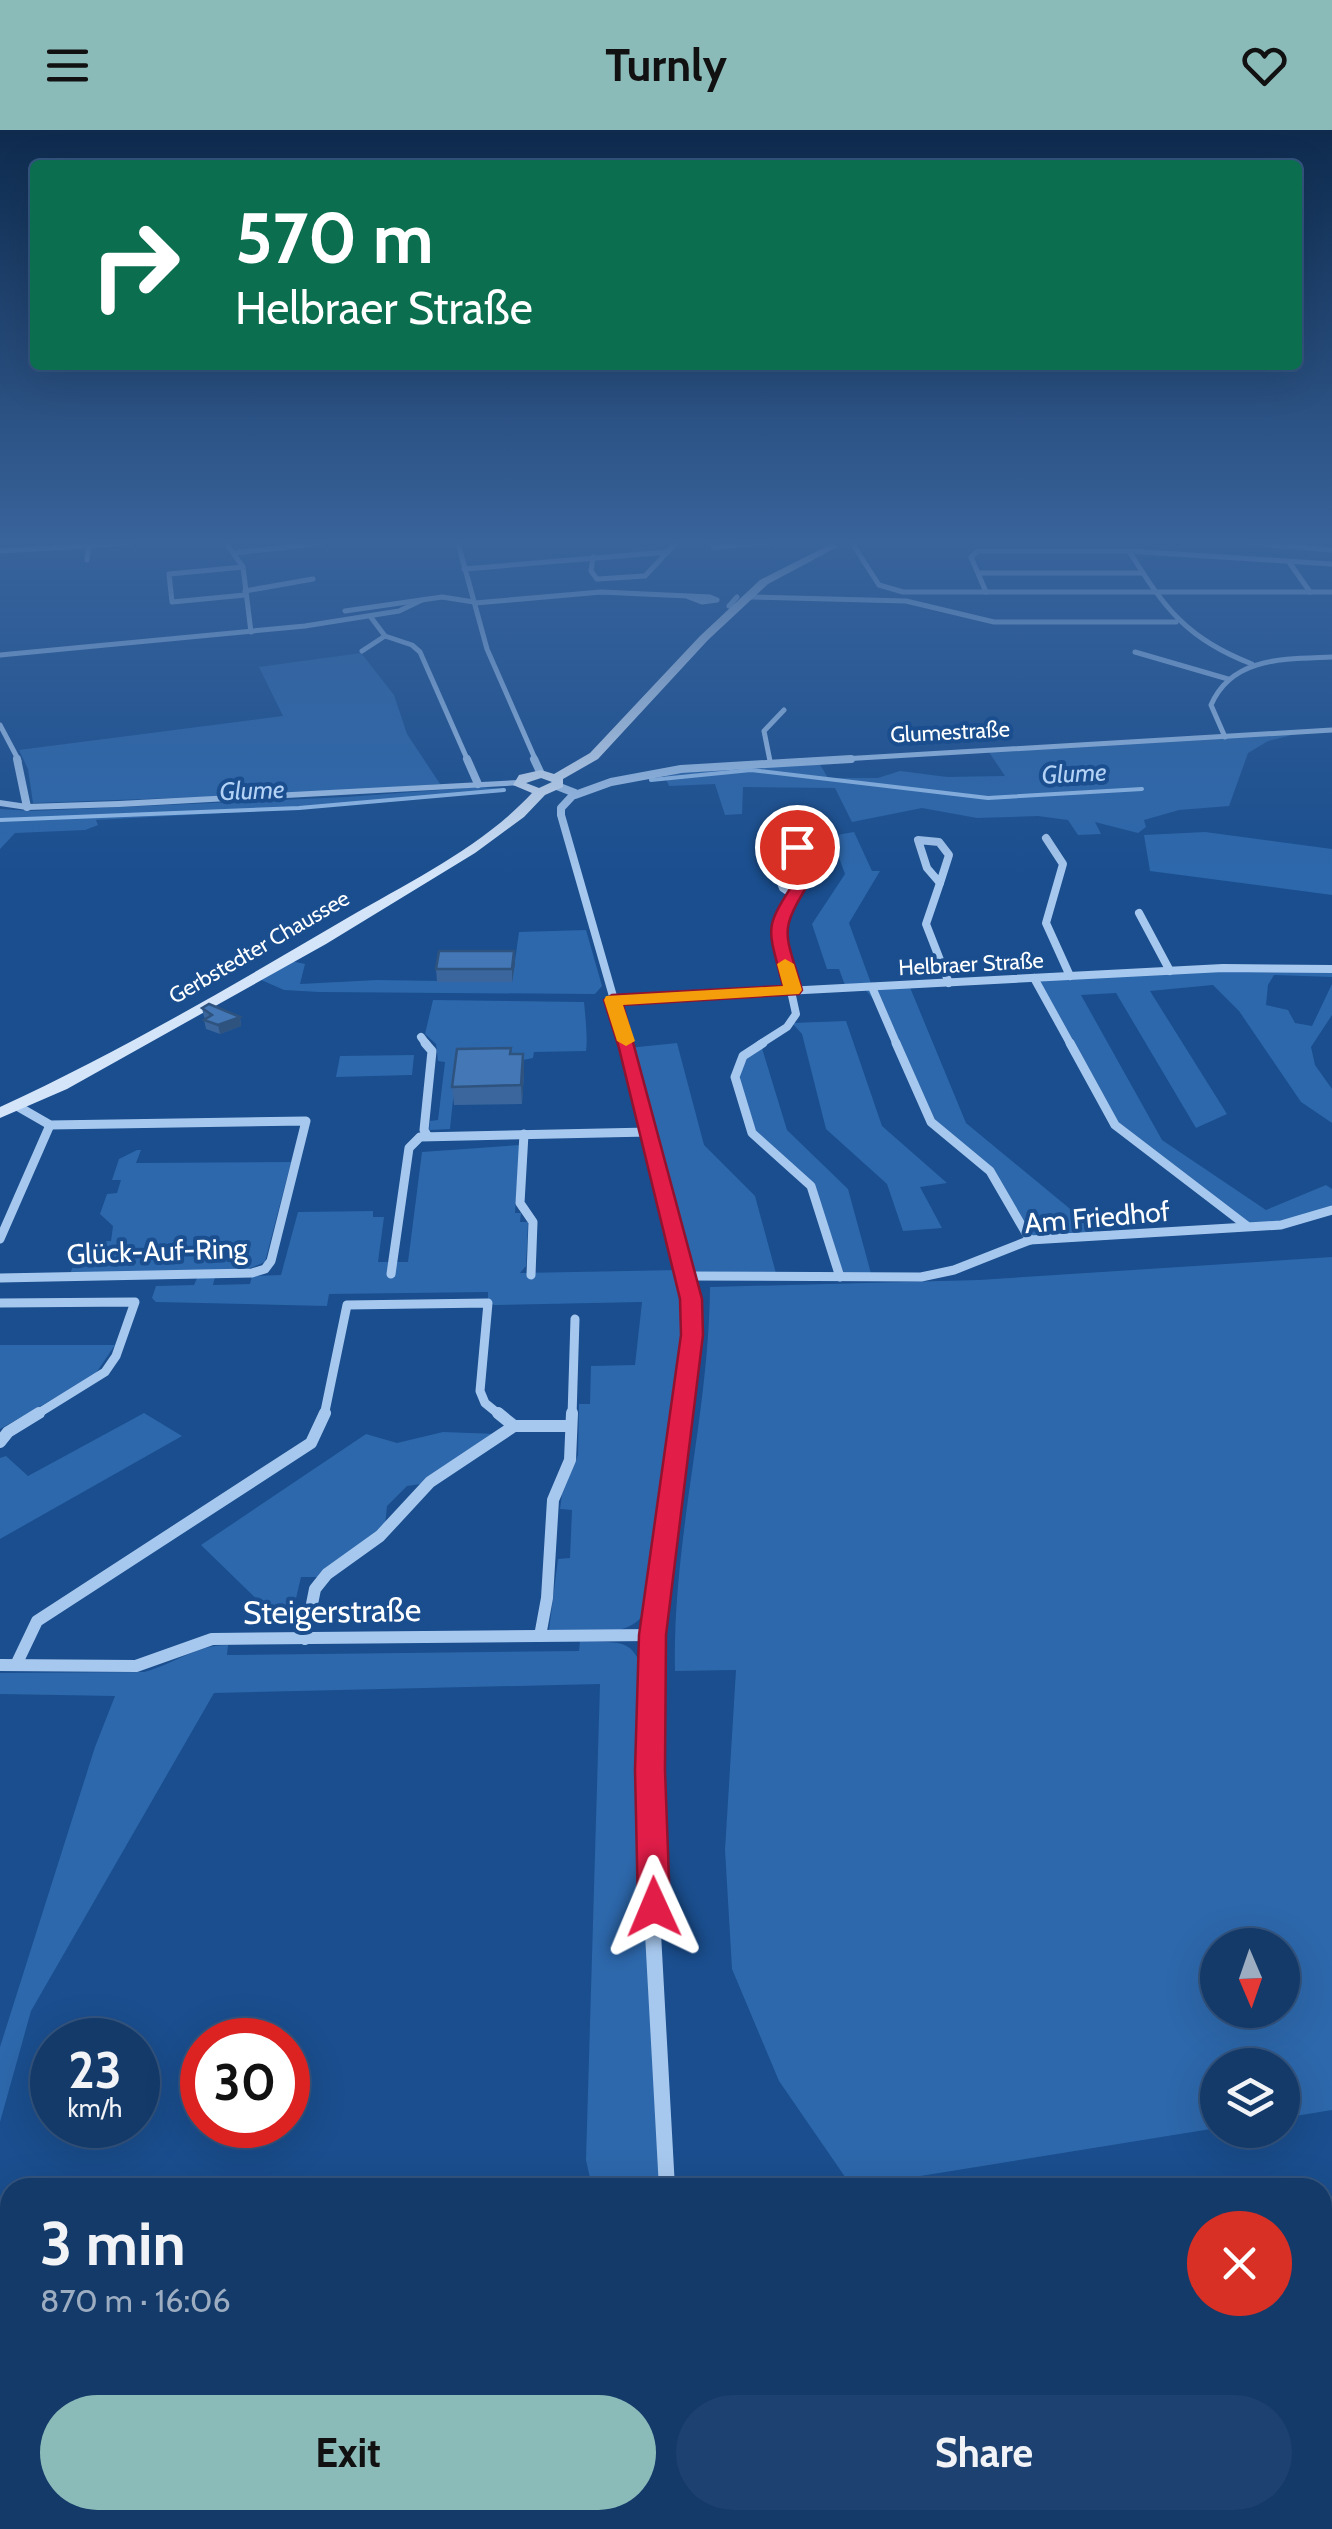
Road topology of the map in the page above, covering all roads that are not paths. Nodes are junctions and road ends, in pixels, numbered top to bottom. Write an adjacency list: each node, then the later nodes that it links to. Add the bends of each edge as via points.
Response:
1 (421, 655): 15 (street)
2 (491, 655): 14 (street, via 502,689)
3 (690, 655): 14 (main road, via 594,756)
4 (1144, 655): 8 (street)
5 (1229, 655): 7 (street)
6 (1332, 657): 7 (street)
7 (1252, 664): 8 (street)
8 (1228, 679): 12 (street, via 1211,705)
9 (784, 710): 13 (street, via 764,731)
10 (0, 725): 20 (street, via 22,768)
11 (1332, 730): 12 (street, Glumestraße)
12 (1225, 736): 13 (street, Glumestraße)
13 (770, 762): 17 (street, Glumestraße, via 656,772)
14 (552, 779): 16 (main road, via 523,778); 17 (street); 18 (main road, Gerbstedter Chaussee)
15 (478, 784): 16 (street); 20 (street)
16 (518, 784): 18 (main road)
17 (575, 794): 32 (street, via 561,815)
18 (535, 799): 34 (main road, Gerbstedter Chaussee, via 410,886)
19 (0, 803): 20 (street)
20 (27, 808)
21 (1046, 838): 27 (street, via 1063,864 1046,923)
22 (941, 884): 22 (street, via 927,868 918,840 939,842 948,856); 29 (street, via 926,924)
23 (792, 894): 23 (street, via 783,888 766,844 790,840 797,847 806,876); 31 (street, via 777,930)
24 (1138, 914): 26 (street)
25 (1332, 969): 26 (street, Helbraer Straße)
26 (1170, 971): 27 (street, Helbraer Straße)
27 (1070, 976): 28 (street, Helbraer Straße)
28 (1034, 978): 29 (street, Helbraer Straße); 41 (street, via 1115,1125)
29 (949, 982): 30 (street, Helbraer Straße)
30 (872, 987): 31 (street, Helbraer Straße); 43 (street, via 931,1122 990,1172)
31 (793, 990): 32 (street, Helbraer Straße); 47 (street, via 793,1021 743,1056 734,1077 752,1133 811,1186)
32 (612, 1000): 37 (street)
33 (421, 1037): 39 (street, via 432,1051)
34 (17, 1106): 35 (main road, Gerbstedter Chaussee); 36 (street)
35 (0, 1113)
36 (50, 1126): 42 (street); 48 (street, Glück-Auf-Ring, via 306,1121 265,1269)
37 (649, 1132): 38 (street); 46 (street)
38 (524, 1134): 39 (street); 45 (street, via 520,1203 533,1222)
39 (424, 1136): 44 (street, via 409,1148)
40 (1332, 1210): 41 (street, Am Friedhof)
41 (1248, 1227): 43 (street, Am Friedhof)
42 (0, 1239)
43 (1030, 1240): 47 (street, Am Friedhof, via 937,1275)
44 (391, 1274)
45 (530, 1275)
46 (688, 1276): 47 (street, Am Friedhof); 54 (street, via 692,1335)
47 (840, 1277)
48 (0, 1278)
49 (0, 1303): 53 (street, via 135,1302 104,1372)
50 (575, 1319): 52 (street)
51 (514, 1426): 52 (street); 56 (street, via 430,1482 380,1536 327,1574 315,1589); 58 (street, via 480,1391 488,1303 347,1305 324,1416 311,1443 37,1621)
52 (571, 1426): 55 (street, via 570,1460 553,1500)
53 (0, 1442)
54 (653, 1635): 55 (street, Steigerstraße); 59 (street, via 650,1770)
55 (540, 1636): 56 (street, Steigerstraße)
56 (304, 1638): 58 (street, Steigerstraße, via 212,1640 136,1666)
57 (0, 1665): 58 (street, Steigerstraße)
58 (16, 1665)
59 (667, 2178)

